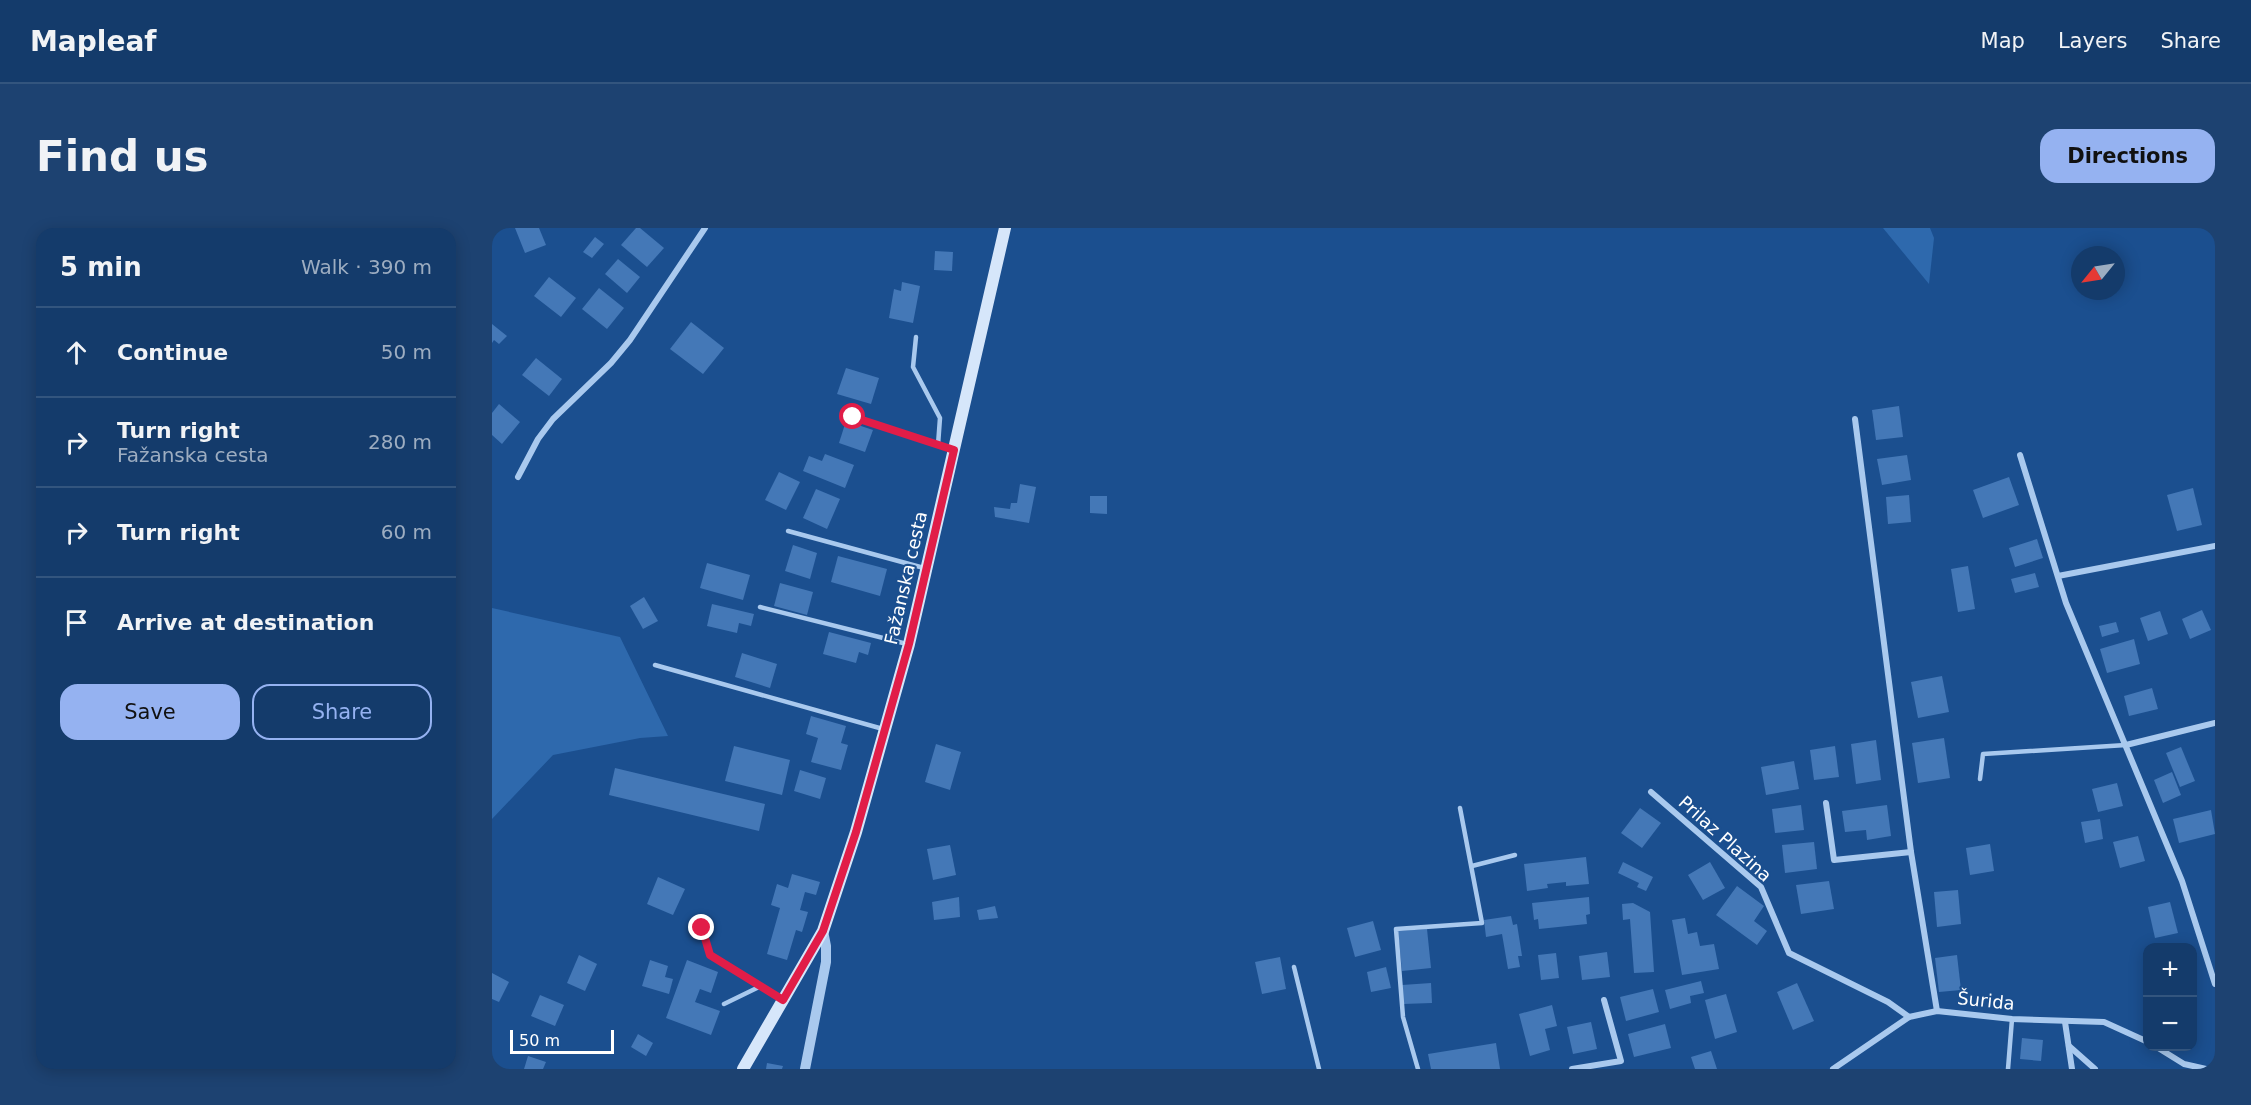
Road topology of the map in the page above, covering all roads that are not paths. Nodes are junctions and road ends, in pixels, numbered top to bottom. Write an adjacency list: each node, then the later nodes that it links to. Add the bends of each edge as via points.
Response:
1 (705, 228): 9 (street, via 630,340 553,419)
2 (1005, 228): 7 (main road, Fažanska cesta)
3 (916, 337): 6 (lane, via 913,367 940,418)
4 (853, 417): 6 (lane)
5 (1855, 419): 24 (street)
6 (938, 445): 7 (lane)
7 (954, 450): 12 (main road, Fažanska cesta)
8 (2020, 455): 13 (street)
9 (518, 477)
10 (788, 531): 12 (lane)
11 (2215, 546): 13 (street)
12 (927, 569): 15 (main road, Fažanska cesta)
13 (2058, 576): 19 (street)
14 (760, 607): 15 (lane)
15 (909, 644): 18 (main road, Fažanska cesta)
16 (656, 665): 18 (lane)
17 (2215, 723): 19 (street)
18 (885, 729): 28 (main road, Fažanska cesta)
19 (2126, 745): 20 (lane, via 1983,754); 30 (street, via 2182,881)
20 (1980, 779)
21 (1651, 792): 36 (street, Prilaz Plazina, via 1761,887 1789,953 1888,1002)
22 (1826, 803): 24 (street, via 1834,860)
23 (1460, 808): 26 (lane)
24 (1911, 852): 35 (street)
25 (1515, 855): 26 (lane)
26 (1472, 866): 45 (lane, via 1482,923 1396,929 1402,1017)
27 (702, 928): 31 (lane, via 710,955)
28 (823, 931): 32 (main road, Fažanska cesta); 43 (street, Fažanska cesta, via 826,962)
29 (1294, 967): 44 (lane)
30 (2215, 980)
31 (761, 986): 32 (lane); 34 (lane)
32 (783, 1000): 42 (main road, Fažanska cesta)
33 (1604, 1000): 46 (street, via 1621,1061)
34 (724, 1004)
35 (1937, 1011): 36 (street, Šurida); 37 (street, Šurida)
36 (1909, 1017): 47 (street, Šurida)
37 (2012, 1019): 38 (street, Šurida); 48 (lane)
38 (2065, 1022): 39 (street, Šurida, via 2104,1022); 40 (street)
39 (2143, 1040)
40 (2068, 1045): 49 (street); 50 (street)
41 (2161, 1051): 51 (street, via 2184,1065)
42 (743, 1069)
43 (805, 1069)
44 (1319, 1069)
45 (1418, 1069)
46 (1572, 1069)
47 (1833, 1069)
48 (2008, 1069)
49 (2072, 1069)
50 (2095, 1069)
51 (2206, 1069)

